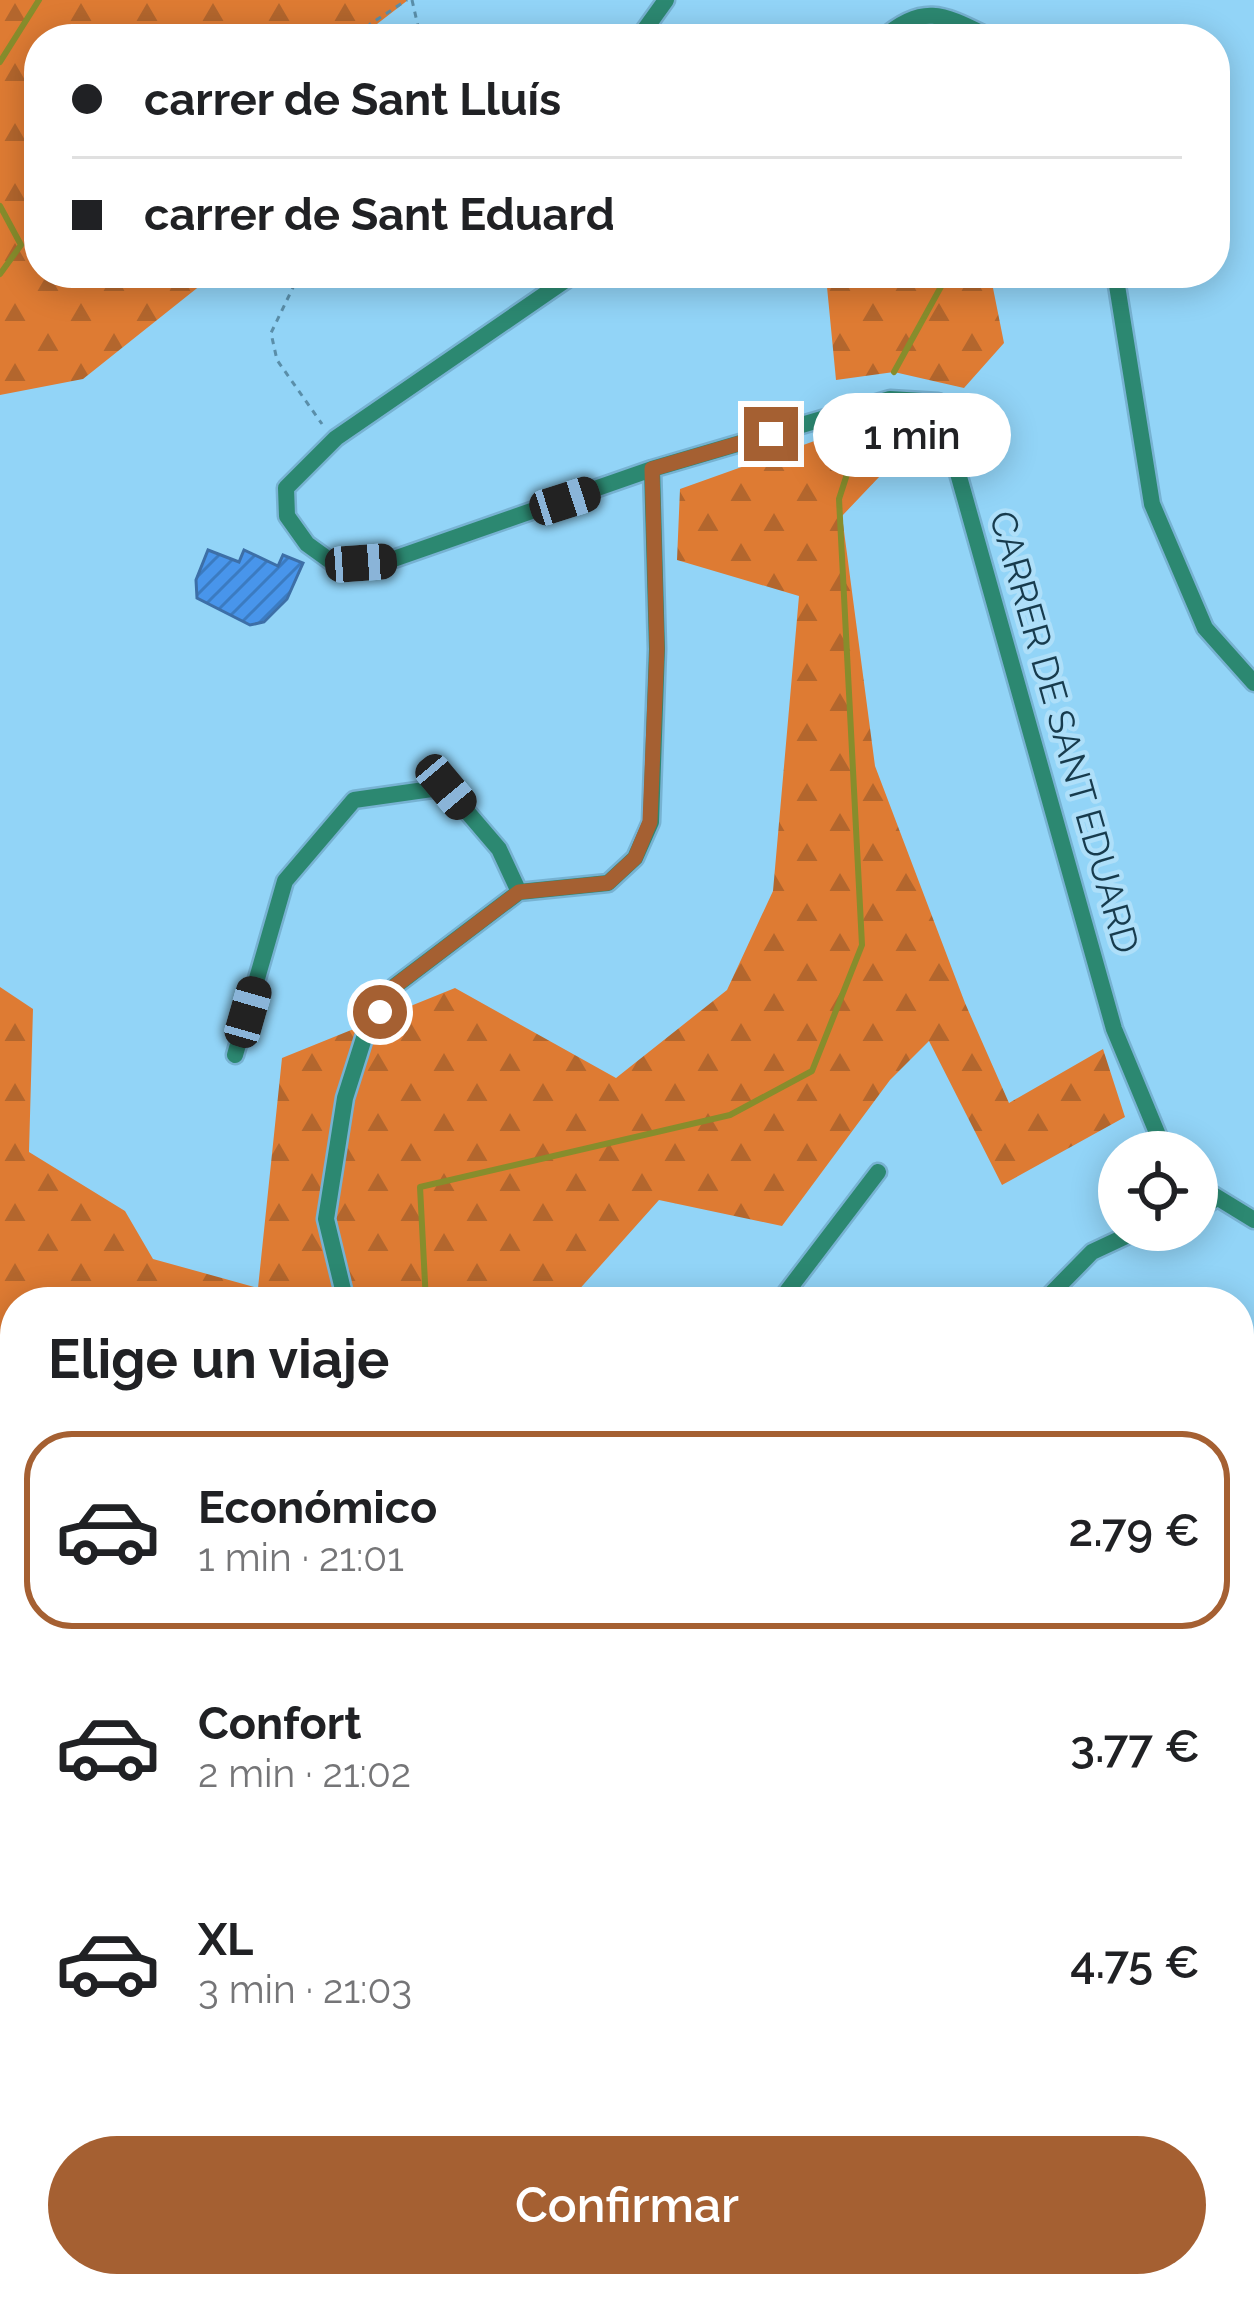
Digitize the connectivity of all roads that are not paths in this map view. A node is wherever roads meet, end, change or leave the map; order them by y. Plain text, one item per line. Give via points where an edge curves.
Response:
1 (898, 24) edge
2 (960, 24) edge
3 (553, 288) edge
4 (1117, 288) edge
5 (652, 469) junction
6 (1254, 683) edge
7 (519, 892) junction
8 (235, 1055) dead end
9 (1156, 1131) edge
10 (878, 1172) dead end
11 (1254, 1193) edge
12 (1218, 1199) edge
13 (1238, 1209) junction
14 (1254, 1220) edge
15 (1098, 1249) edge
16 (342, 1287) edge
17 (790, 1287) edge
18 (1057, 1287) edge

1 - 2 street via 935,13
3 - 5 street, CARRER DE SANT EDUARD via 337,438 286,488 287,516 336,565 385,562
4 - 6 street via 1152,504 1204,628
5 - 7 street via 657,649 650,822 635,858 608,883
5 - 9 street, CARRER DE SANT EDUARD via 890,399 938,402 1114,1029
7 - 8 street via 499,849 446,787 354,800 285,881
7 - 16 street via 395,986 364,1038 345,1098 326,1219
10 - 17 street
11 - 13 street
12 - 13 street
13 - 14 street
15 - 18 street

